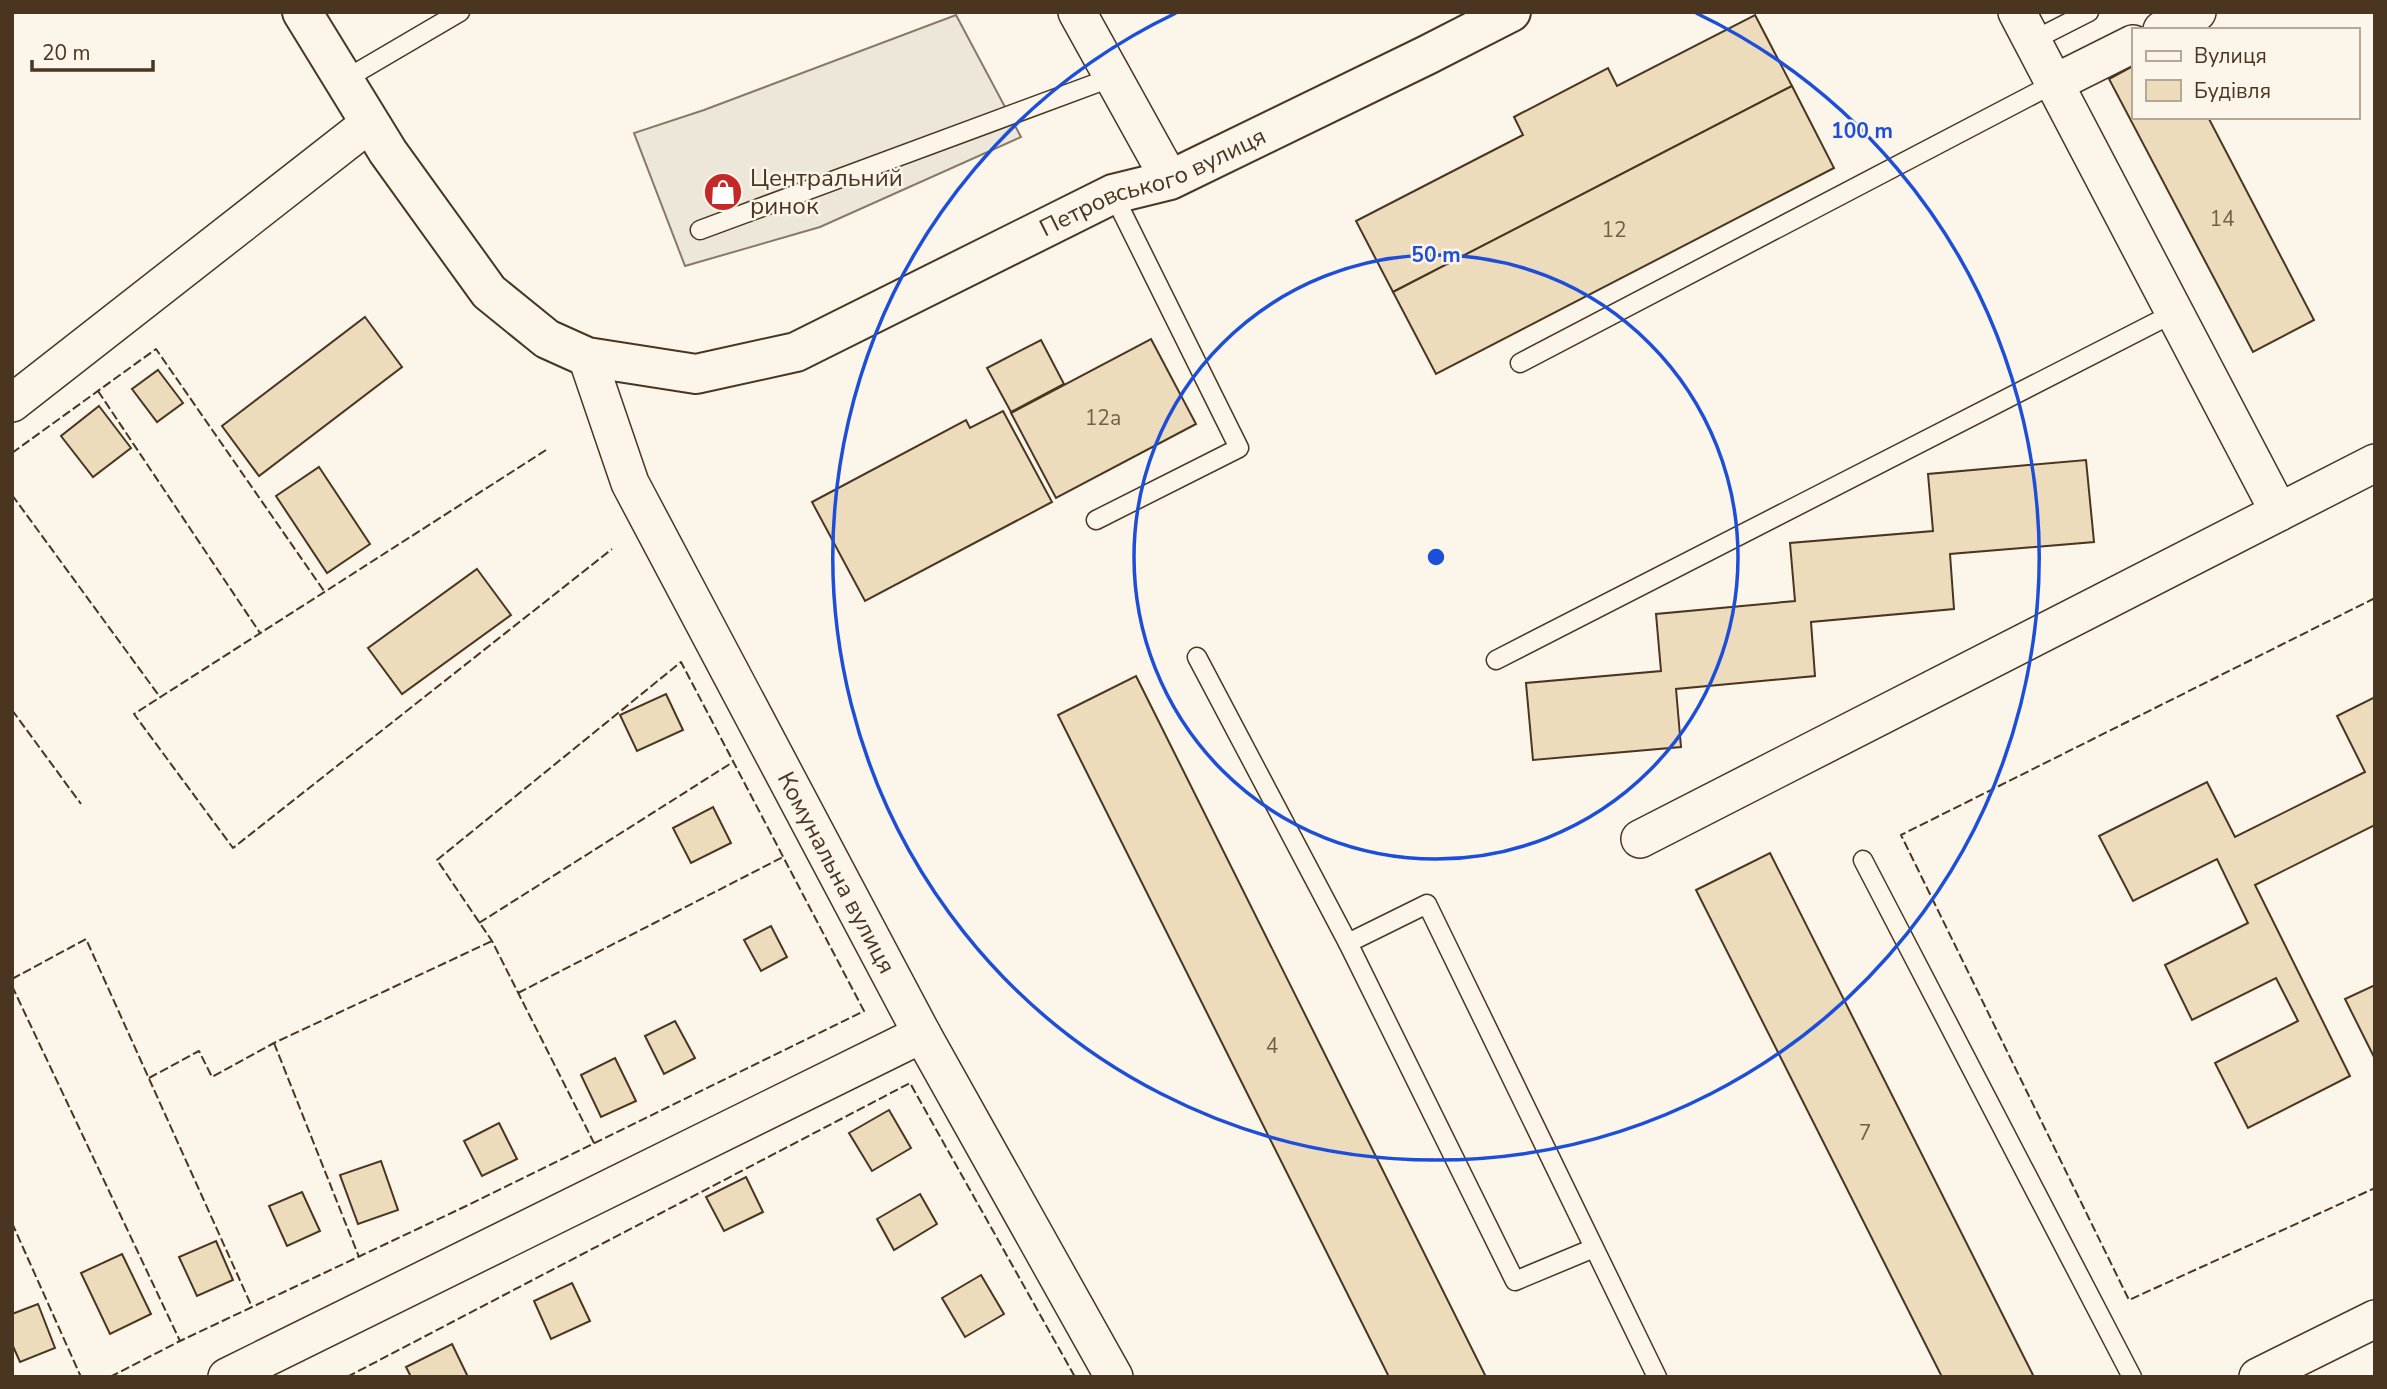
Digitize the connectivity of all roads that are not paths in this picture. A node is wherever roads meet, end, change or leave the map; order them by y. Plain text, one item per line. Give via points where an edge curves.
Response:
1 (302, 12) edge
2 (460, 12) edge
3 (1077, 12) edge
4 (1511, 12) edge
5 (2089, 12) edge
6 (2197, 12) edge
7 (2024, 27) edge
8 (2166, 28) edge
9 (2132, 44) edge
10 (1113, 77) junction
11 (344, 80) junction
12 (2055, 83) junction
13 (370, 123) junction
14 (1170, 180) junction
15 (1113, 194) junction
16 (700, 230) dead end
17 (2174, 313) junction
18 (587, 357) junction
19 (1520, 363) dead end
20 (12, 403) edge
21 (2375, 463) edge
22 (2279, 512) junction
23 (1096, 520) dead end
24 (1197, 657) dead end
25 (1496, 660) dead end
26 (1640, 839) dead end
27 (1863, 860) dead end
28 (1348, 943) junction
29 (922, 1034) junction
30 (1594, 1248) junction
31 (2375, 1319) edge
32 (229, 1376) edge
33 (1114, 1377) edge
34 (1657, 1377) edge
35 (2132, 1377) edge
36 (2258, 1377) edge

1 - 11 street, Петровського вулиця
2 - 11 lane
3 - 10 street
4 - 14 street, Петровського вулиця
5 - 7 lane
6 - 8 street
7 - 12 street
9 - 12 street
10 - 14 street
10 - 16 lane
11 - 13 street, Петровського вулиця
12 - 17 street
12 - 19 lane
13 - 18 street, Петровського вулиця via 489,292 547,339
13 - 20 street
14 - 15 street, Петровського вулиця
15 - 18 street, Петровського вулиця via 796,352 696,374
15 - 23 lane via 1240,448
17 - 22 street
17 - 25 lane
18 - 29 street, Комунальна вулиця via 630,483
21 - 22 street
22 - 26 street
24 - 28 lane
27 - 35 lane
28 - 30 lane via 1515,1281
28 - 30 lane via 1427,904
29 - 32 street
29 - 33 street, Комунальна вулиця
30 - 34 lane
31 - 36 street

